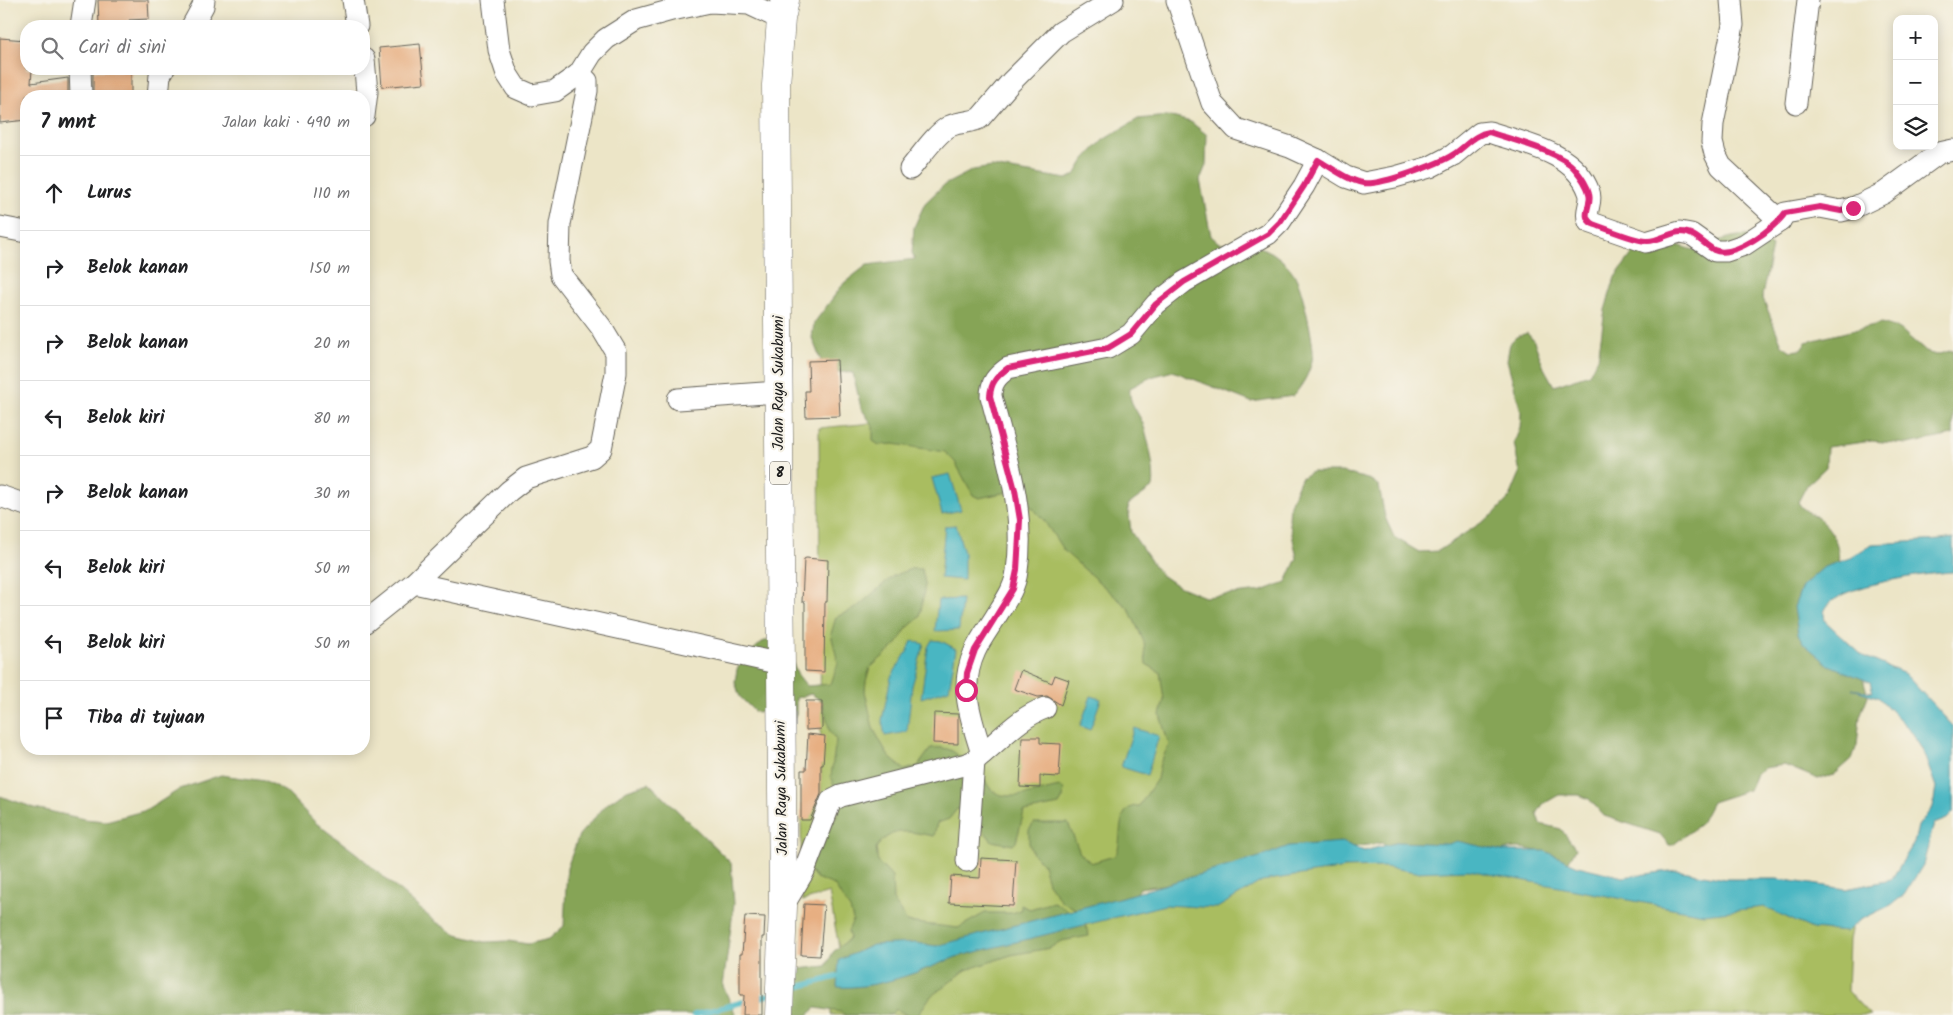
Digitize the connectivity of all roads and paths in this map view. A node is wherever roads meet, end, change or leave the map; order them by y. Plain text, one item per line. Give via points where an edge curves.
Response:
1 (85, 0) edge
2 (204, 0) edge
3 (353, 0) edge
4 (493, 0) edge
5 (1113, 0) edge
6 (1177, 0) edge
7 (1730, 0) edge
8 (1808, 0) edge
9 (783, 9) edge
10 (82, 20) edge
11 (195, 20) edge
12 (356, 20) edge
13 (580, 74) junction
14 (80, 75) edge
15 (160, 75) edge
16 (365, 75) edge
17 (81, 90) edge
18 (159, 90) edge
19 (367, 90) edge
20 (1796, 103) dead end
21 (1953, 150) edge
22 (1318, 160) junction
23 (910, 169) dead end
24 (1780, 221) junction
25 (0, 227) edge
26 (20, 231) edge
27 (779, 392) junction
28 (678, 398) dead end
29 (0, 496) edge
30 (20, 504) edge
31 (414, 583) junction
32 (370, 618) edge
33 (780, 664) junction
34 (1045, 708) dead end
35 (978, 757) junction
36 (967, 861) dead end
37 (783, 906) junction
38 (779, 1015) edge

1 - 10 street
2 - 11 street
3 - 12 street
4 - 13 street via 499,50 516,88 532,95 555,91
5 - 23 street via 1061,32 980,118 943,131
6 - 22 street via 1212,103 1219,112 1236,129 1275,141
7 - 24 street via 1733,25 1712,142 1721,166
8 - 20 street
9 - 13 street via 710,2 636,20 606,38 592,53
9 - 27 highway, Jalan Raya Sukabumi / 8 via 776,85
13 - 31 street via 587,81 587,90 560,224 559,261 561,276 601,327 616,352 616,373 601,449 592,456 526,478
14 - 17 street
15 - 18 street
16 - 19 street
21 - 24 street via 1939,153 1884,194 1853,208 1841,211 1820,207 1802,209 1785,213
22 - 24 street via 1346,177 1364,183 1430,167 1453,155 1480,133 1489,132 1567,161 1576,169 1589,192 1586,216 1589,222 1646,242 1680,232 1691,234 1715,251 1726,252 1744,245
22 - 35 street via 1280,222 1268,234 1184,282 1156,304 1120,342 1108,348 1008,368 991,385 990,396 1020,520 1013,589 975,650 967,673 966,690
25 - 26 street
27 - 28 street
27 - 33 highway, Jalan Raya Sukabumi / 8
29 - 30 street
31 - 32 street
31 - 33 street
33 - 37 highway, Jalan Raya Sukabumi / 8
34 - 35 street via 1020,721
35 - 36 street
35 - 37 street via 964,765 841,796 831,802 804,871
37 - 38 highway, Jalan Raya Sukabumi / 8

